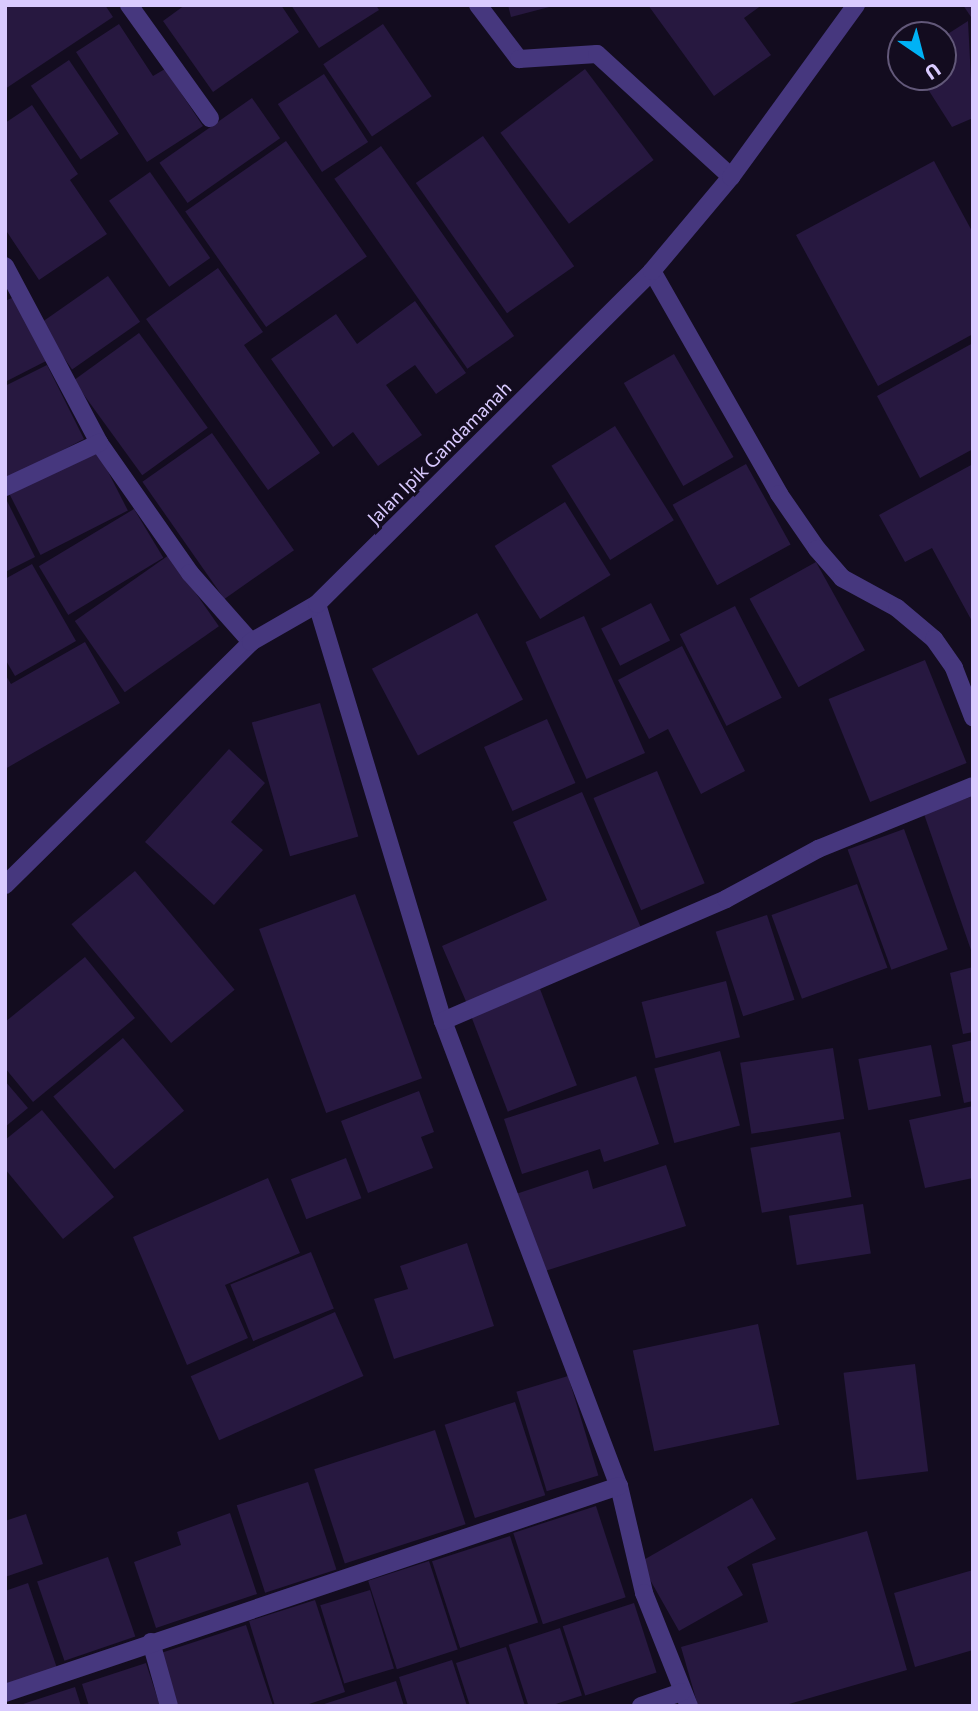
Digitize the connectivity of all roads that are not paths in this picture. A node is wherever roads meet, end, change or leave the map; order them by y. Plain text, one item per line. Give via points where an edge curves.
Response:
1 (129, 5) edge
2 (478, 5) edge
3 (856, 5) edge
4 (210, 118) dead end
5 (731, 177) junction
6 (5, 266) edge
7 (652, 271) junction
8 (99, 443) junction
9 (5, 487) edge
10 (317, 604) junction
11 (251, 642) junction
12 (973, 717) edge
13 (973, 786) edge
14 (5, 885) edge
15 (443, 1021) junction
16 (619, 1486) junction
17 (151, 1642) junction
18 (5, 1693) edge
19 (686, 1699) edge
20 (169, 1706) edge
21 (641, 1706) edge

1 - 4 street
2 - 5 street via 519,59 597,54
3 - 5 street, Jalan Ipik Gandamanah
5 - 7 street, Jalan Ipik Gandamanah
6 - 8 street
7 - 10 street, Jalan Ipik Gandamanah
7 - 12 street via 779,494 817,549 842,578 898,608 934,639 954,668
8 - 9 street
8 - 11 street via 190,573
10 - 11 street, Jalan Ipik Gandamanah
10 - 15 street
11 - 14 street, Jalan Ipik Gandamanah
13 - 15 street via 818,849 726,899
15 - 16 street
16 - 17 street
16 - 19 street via 644,1593
17 - 18 street
17 - 20 street
19 - 21 street

